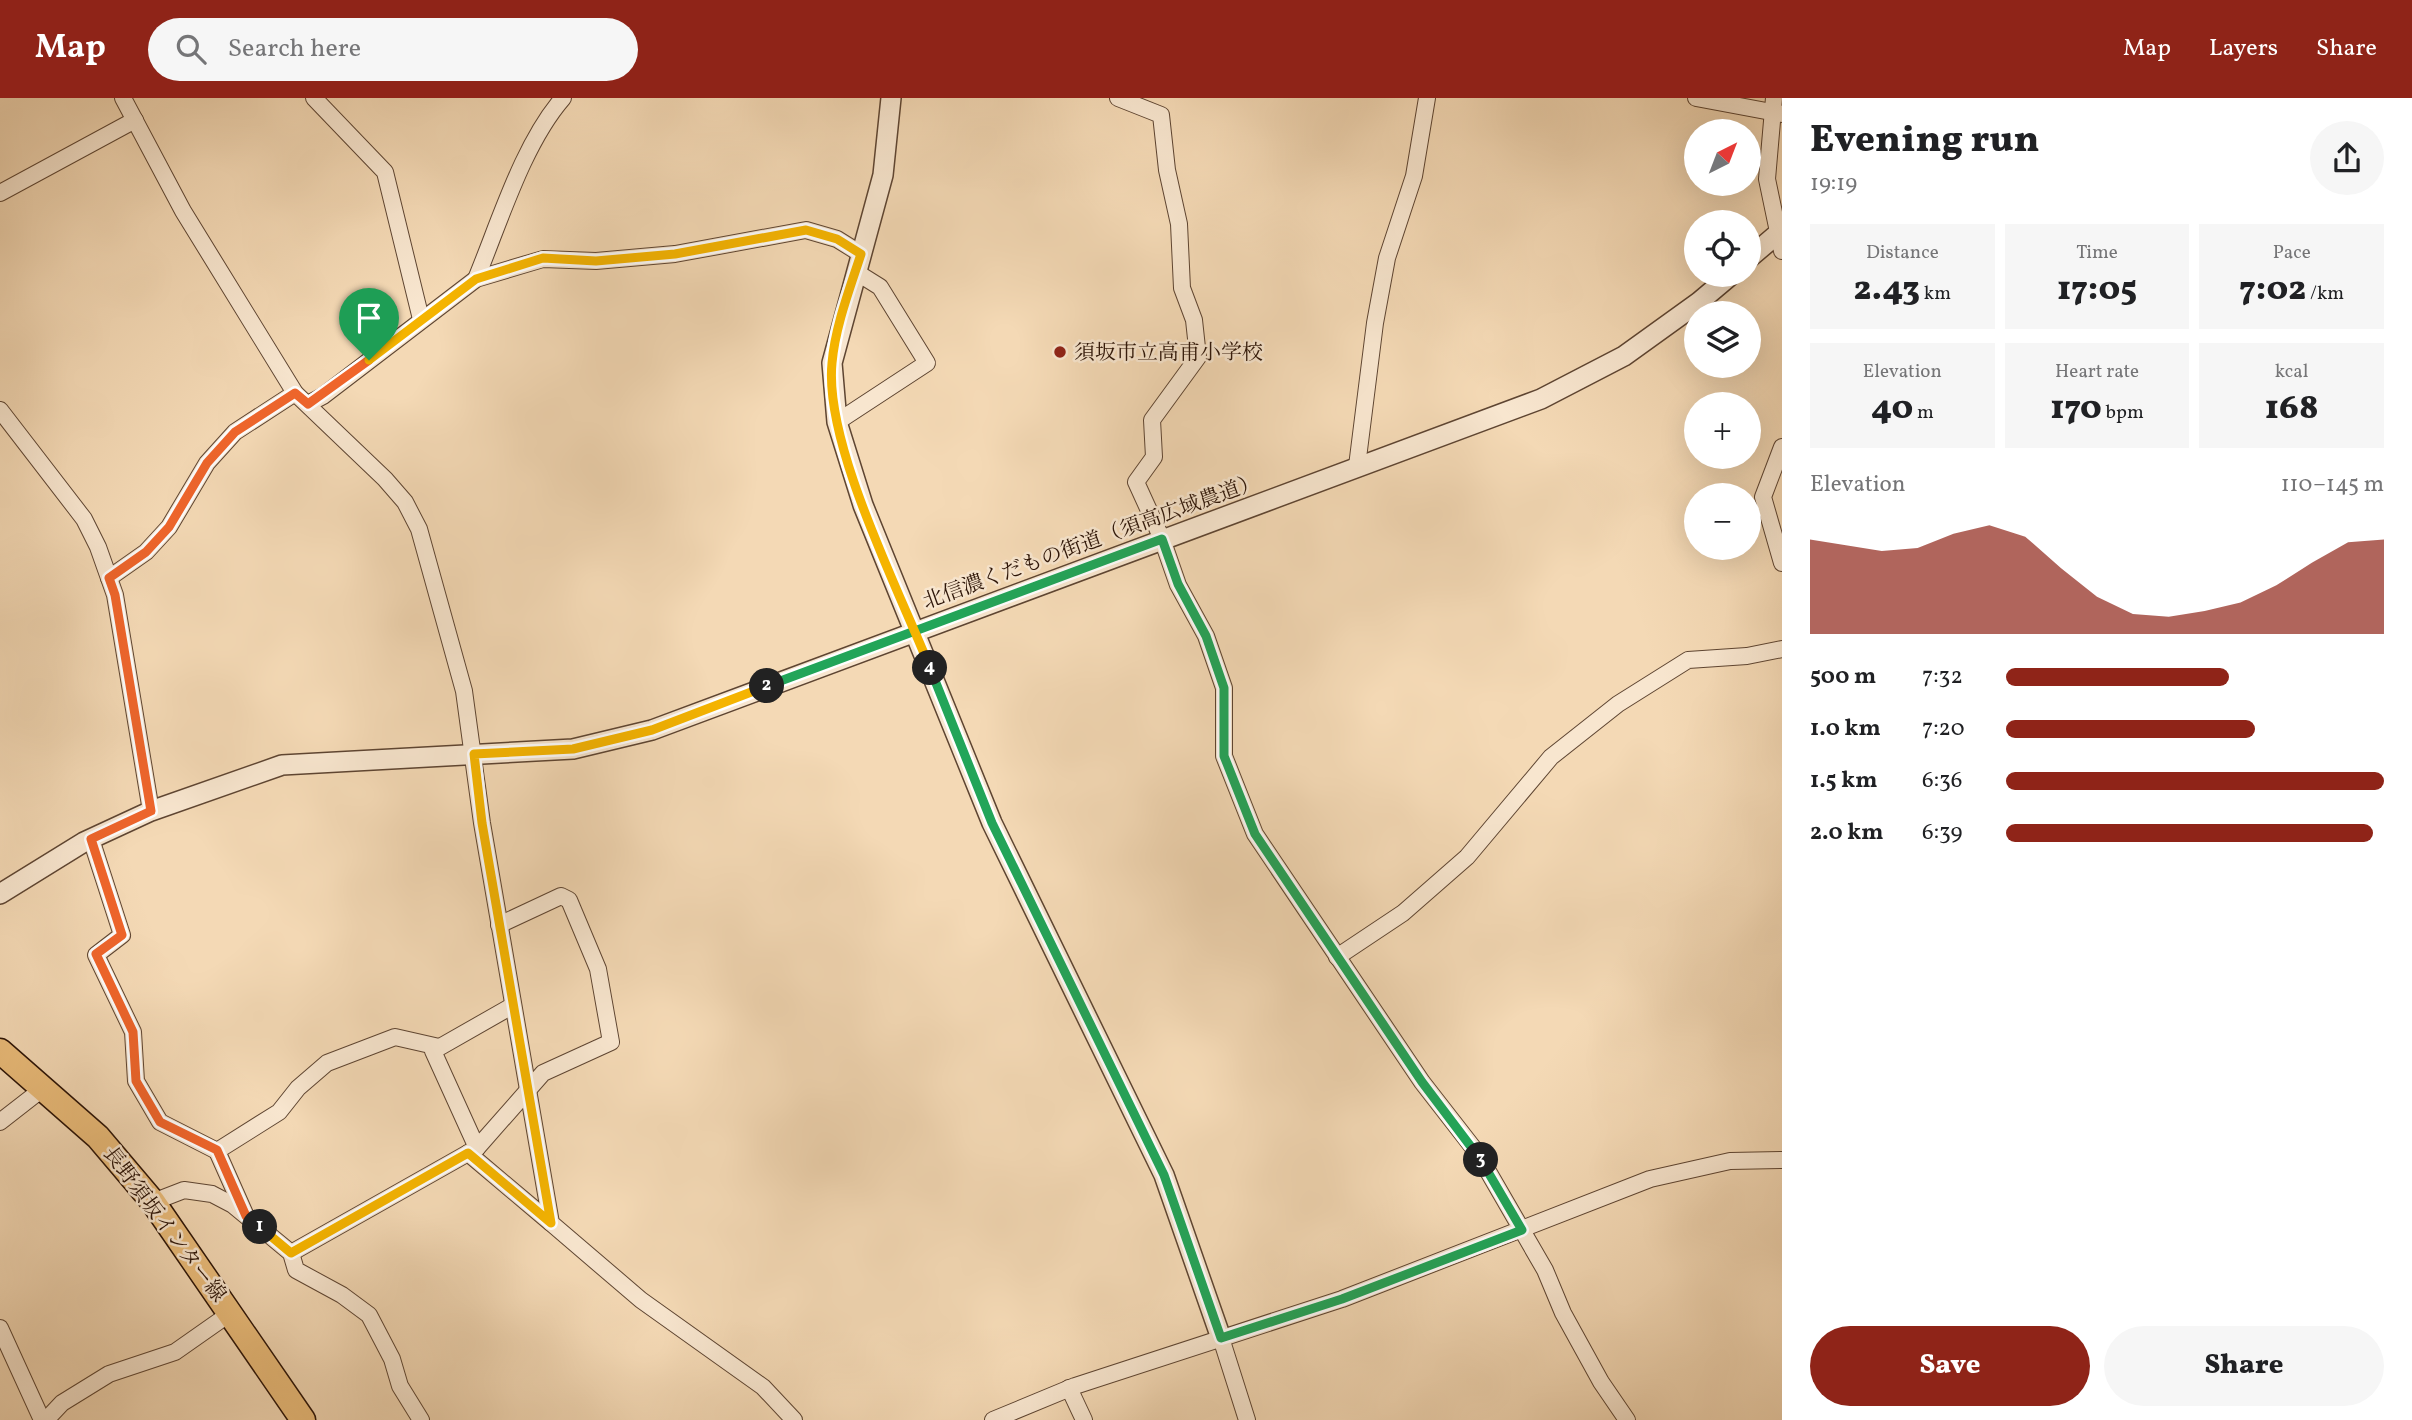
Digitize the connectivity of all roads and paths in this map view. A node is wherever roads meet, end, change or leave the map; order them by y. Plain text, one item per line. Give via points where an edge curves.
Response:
1 (123, 98) edge
2 (314, 98) edge
3 (563, 98) edge
4 (891, 98) edge
5 (1118, 98) edge
6 (1427, 98) edge
7 (1696, 98) edge
8 (1161, 106) edge
9 (1777, 108) edge
10 (135, 120) junction
11 (0, 192) edge
12 (1781, 238) edge
13 (1761, 251) edge
14 (858, 263) junction
15 (476, 279) junction
16 (1717, 287) edge
17 (421, 319) junction
18 (295, 393) junction
19 (308, 404) junction
20 (0, 410) edge
21 (837, 422) junction
22 (1782, 447) edge
23 (1357, 466) junction
24 (1162, 539) junction
25 (1782, 563) edge
26 (109, 578) junction
27 (915, 630) junction
28 (1782, 649) edge
29 (474, 754) junction
30 (151, 811) junction
31 (91, 839) junction
32 (0, 894) edge
33 (499, 925) junction
34 (1337, 957) junction
35 (512, 1006) junction
36 (439, 1047) junction
37 (0, 1051) edge
38 (41, 1090) junction
39 (526, 1092) junction
40 (0, 1122) edge
41 (217, 1150) junction
42 (472, 1151) junction
43 (1782, 1160) edge
44 (153, 1202) junction
45 (246, 1216) junction
46 (551, 1223) junction
47 (1522, 1230) junction
48 (291, 1253) junction
49 (232, 1312) junction
50 (0, 1328) edge
51 (1221, 1338) junction
52 (1069, 1388) junction
53 (44, 1420) edge
54 (303, 1420) edge
55 (421, 1420) edge
56 (794, 1420) edge
57 (993, 1420) edge
58 (1084, 1420) edge
59 (1247, 1420) edge
60 (1627, 1420) edge

1 - 10 street
2 - 17 street via 385,172
3 - 15 street via 538,132
4 - 14 street via 883,175
5 - 8 street
6 - 23 street via 1414,176 1387,258
7 - 9 street
8 - 24 street via 1167,170 1179,224 1182,288 1194,320 1198,357 1152,420 1154,457 1136,482
9 - 12 street via 1767,180
10 - 11 street
10 - 18 street via 183,211
12 - 13 street
14 - 15 street via 837,239 806,230 675,254 596,261 543,258
14 - 21 street via 832,363
14 - 21 street via 880,287 927,363
15 - 17 street
16 - 23 street, 北信濃くだもの街道（須高広域農道） via 1624,356 1541,399
17 - 19 street
18 - 19 street
18 - 26 street via 235,432 207,463 169,527 146,552
19 - 29 street via 385,479 405,502 419,529 464,691
20 - 26 street via 84,519
21 - 27 street via 863,505
22 - 25 street via 1763,497
23 - 24 street, 北信濃くだもの街道（須高広域農道）
24 - 27 street, 北信濃くだもの街道（須高広域農道）
24 - 34 street via 1224,688 1224,756 1255,834
26 - 30 street
27 - 29 street, 北信濃くだもの街道（須高広域農道） via 652,730 573,749
27 - 51 street via 992,823 1164,1175
28 - 34 street via 1688,660 1618,704 1551,757 1467,857 1403,913
29 - 30 street, 北信濃くだもの街道（須高広域農道） via 282,765
29 - 33 street
30 - 31 street, 北信濃くだもの街道（須高広域農道）
31 - 32 street, 北信濃くだもの街道（須高広域農道）
31 - 41 street via 122,935 96,954 133,1032 136,1081 160,1122
33 - 35 street
33 - 39 street via 561,896 569,900 598,969 611,1042 543,1073
34 - 47 street via 1422,1082 1478,1154
35 - 36 street
35 - 39 street
36 - 41 street via 395,1037 327,1063 279,1112
36 - 42 street via 433,1051
37 - 38 main road, 長野須坂インター線
38 - 40 street
38 - 44 main road, 長野須坂インター線 via 98,1137
39 - 42 street
39 - 46 street
41 - 45 street
42 - 46 street
42 - 48 street
43 - 47 street via 1730,1161 1650,1179
44 - 45 street via 184,1190 212,1194
44 - 49 main road, 長野須坂インター線
45 - 48 street
46 - 56 street via 641,1300 763,1387
47 - 51 street via 1342,1299
47 - 60 street via 1569,1324
48 - 55 street via 296,1270 369,1315 400,1386
49 - 53 street via 175,1352 109,1374
49 - 54 main road, 長野須坂インター線
50 - 53 street
51 - 52 street
51 - 59 street
52 - 57 street
52 - 58 street

